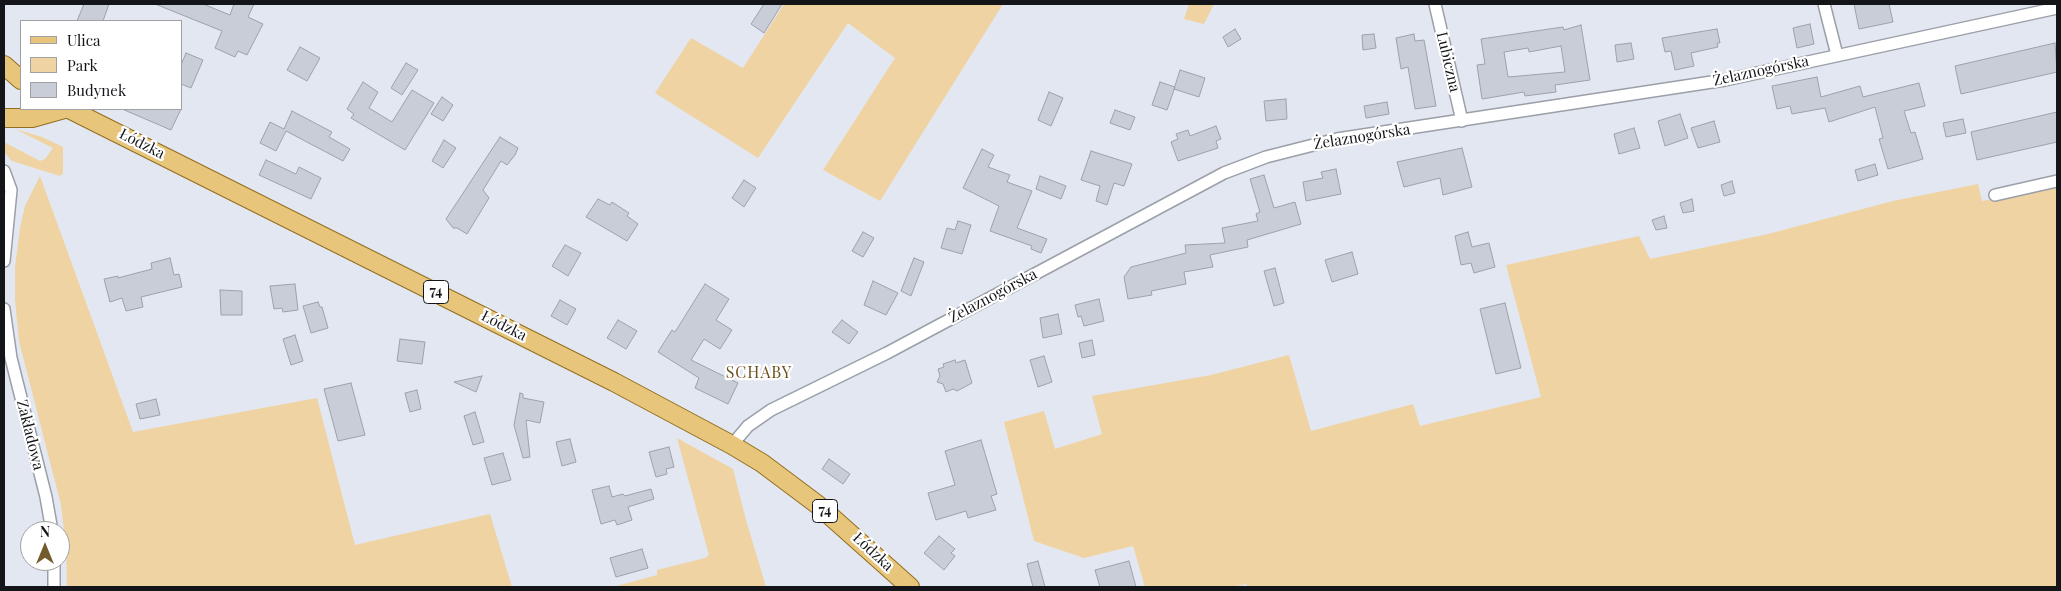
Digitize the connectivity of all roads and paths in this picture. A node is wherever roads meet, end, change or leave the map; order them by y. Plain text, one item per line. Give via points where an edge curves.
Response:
1 (1435, 4) edge
2 (1824, 4) edge
3 (2057, 8) edge
4 (1837, 55) junction
5 (4, 65) edge
6 (4, 77) edge
7 (20, 79) edge
8 (20, 85) edge
9 (60, 110) edge
10 (71, 110) edge
11 (4, 118) edge
12 (1462, 121) junction
13 (4, 171) edge
14 (2057, 181) edge
15 (1996, 195) dead end
16 (4, 261) edge
17 (4, 309) edge
18 (732, 445) junction
19 (50, 521) edge
20 (54, 571) edge
21 (54, 587) edge
22 (910, 587) edge

1 - 12 street, Lubiczna
2 - 4 street
3 - 4 street, Żelaznogórska
4 - 12 street, Żelaznogórska via 1692,86
5 - 7 main road
6 - 8 main road
9 - 11 main road via 32,118
10 - 18 main road, Łódzka / 74 via 614,382
12 - 18 street, Żelaznogórska via 1311,144 1224,173 887,353 764,414 748,426
13 - 16 street via 10,190
14 - 15 street
17 - 19 street, Zakładowa via 11,358
18 - 22 main road, Łódzka / 74 via 818,505
20 - 21 street

